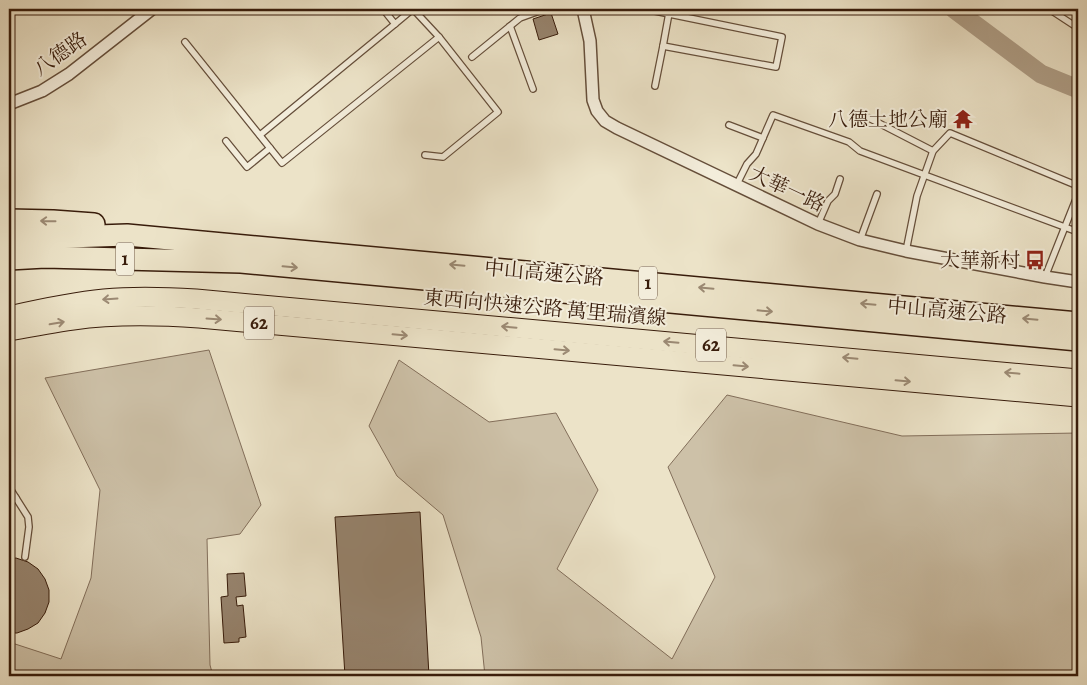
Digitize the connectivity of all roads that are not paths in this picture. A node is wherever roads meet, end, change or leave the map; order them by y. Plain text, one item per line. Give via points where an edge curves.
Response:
1 (152, 9) edge
2 (383, 9) edge
3 (413, 9) edge
4 (545, 9) edge
5 (583, 9) edge
6 (645, 9) edge
7 (1049, 9) edge
8 (669, 14) junction
9 (396, 24) junction
10 (510, 26) junction
11 (1078, 28) edge
12 (438, 37) junction
13 (185, 42) dead end
14 (664, 46) junction
15 (472, 57) dead end
16 (655, 86) dead end
17 (533, 89) dead end
18 (9, 104) edge
19 (869, 118) dead end
20 (729, 126) dead end
21 (260, 135) junction
22 (763, 138) junction
23 (226, 141) dead end
24 (270, 148) junction
25 (933, 152) junction
26 (425, 155) dead end
27 (925, 174) junction
28 (840, 180) dead end
29 (736, 186) junction
30 (1078, 186) edge
31 (877, 194) dead end
32 (1078, 194) edge
33 (9, 220) edge
34 (818, 224) junction
35 (1065, 226) junction
36 (1078, 232) edge
37 (9, 239) edge
38 (860, 240) junction
39 (217, 242) junction
40 (906, 251) junction
41 (9, 259) edge
42 (242, 262) junction
43 (9, 274) edge
44 (1045, 277) junction
45 (1078, 282) edge
46 (9, 316) edge
47 (1078, 323) edge
48 (9, 331) edge
49 (1078, 340) edge
50 (1078, 379) edge
51 (1078, 396) edge
52 (9, 487) edge
53 (16, 498) junction
54 (9, 502) edge
55 (25, 557) dead end

1 - 18 street, 八德路 via 70,74 42,91
2 - 9 lane
3 - 9 lane
3 - 12 lane
4 - 10 lane via 520,18
5 - 29 street, 大華一路 via 597,111 617,128
6 - 8 lane
7 - 11 lane
8 - 14 lane
8 - 14 lane via 782,37 776,67
9 - 21 lane
10 - 15 lane
10 - 17 lane
12 - 24 lane via 282,163
12 - 26 lane via 498,112 443,157
13 - 21 lane
14 - 16 lane
19 - 25 lane
20 - 22 lane
21 - 24 lane
22 - 27 lane via 773,114
22 - 29 lane
23 - 24 lane via 247,167
25 - 27 lane
25 - 30 lane via 950,133
27 - 35 lane
27 - 40 lane
28 - 34 lane
29 - 34 street, 大華一路
31 - 38 lane
32 - 35 lane
39 -> 33 highway via 186,232
34 - 38 street, 大華一路
35 - 36 lane
35 - 44 lane
37 - 39 highway, 中山高速公路 / 1 via 127,235
38 - 40 street, 大華一路
47 -> 39 highway, 中山高速公路 / 1
40 - 44 street, 大華一路
41 - 42 highway, 中山高速公路 / 1 via 44,256
42 - 43 highway
42 -> 49 highway, 中山高速公路 / 1
44 - 45 street, 大華一路
50 -> 46 highway, 東西向快速公路 萬里瑞濱線 / 62 via 159,297 104,299
48 -> 51 highway, 東西向快速公路 萬里瑞濱線 / 62 via 105,316 166,316
52 - 53 lane
53 - 54 lane
53 - 55 lane via 28,517

